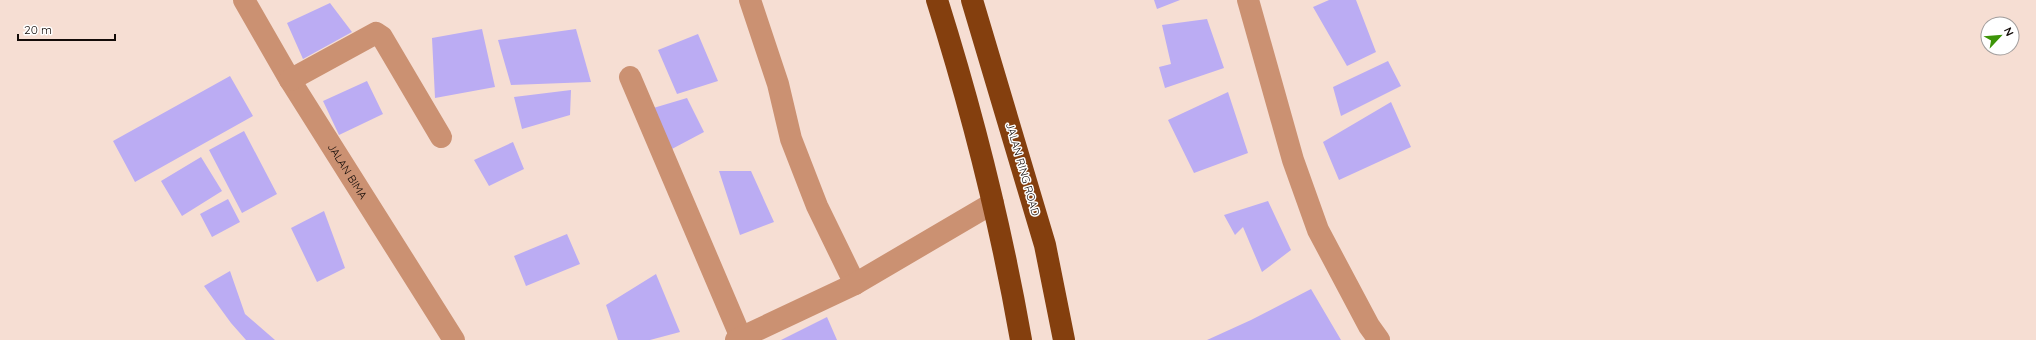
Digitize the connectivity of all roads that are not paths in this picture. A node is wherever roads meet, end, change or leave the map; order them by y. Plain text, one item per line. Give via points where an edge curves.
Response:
1 (244, 0) edge
2 (750, 0) edge
3 (937, 0) edge
4 (972, 0) edge
5 (1248, 0) edge
6 (630, 77) dead end
7 (290, 80) junction
8 (441, 137) dead end
9 (993, 204) junction
10 (855, 284) junction
11 (740, 339) edge
12 (454, 340) edge
13 (1021, 340) edge
14 (1064, 340) edge
15 (1379, 340) edge

1 - 7 street, JALAN BIMA
2 - 10 street via 778,84 791,139 817,206
3 - 9 highway
4 - 14 highway, JALAN RING ROAD via 1045,245
5 - 15 street via 1294,160 1318,230
6 - 11 street
7 - 8 street via 376,34 382,37
7 - 12 street, JALAN BIMA
9 - 10 street
9 - 13 highway
10 - 11 street

